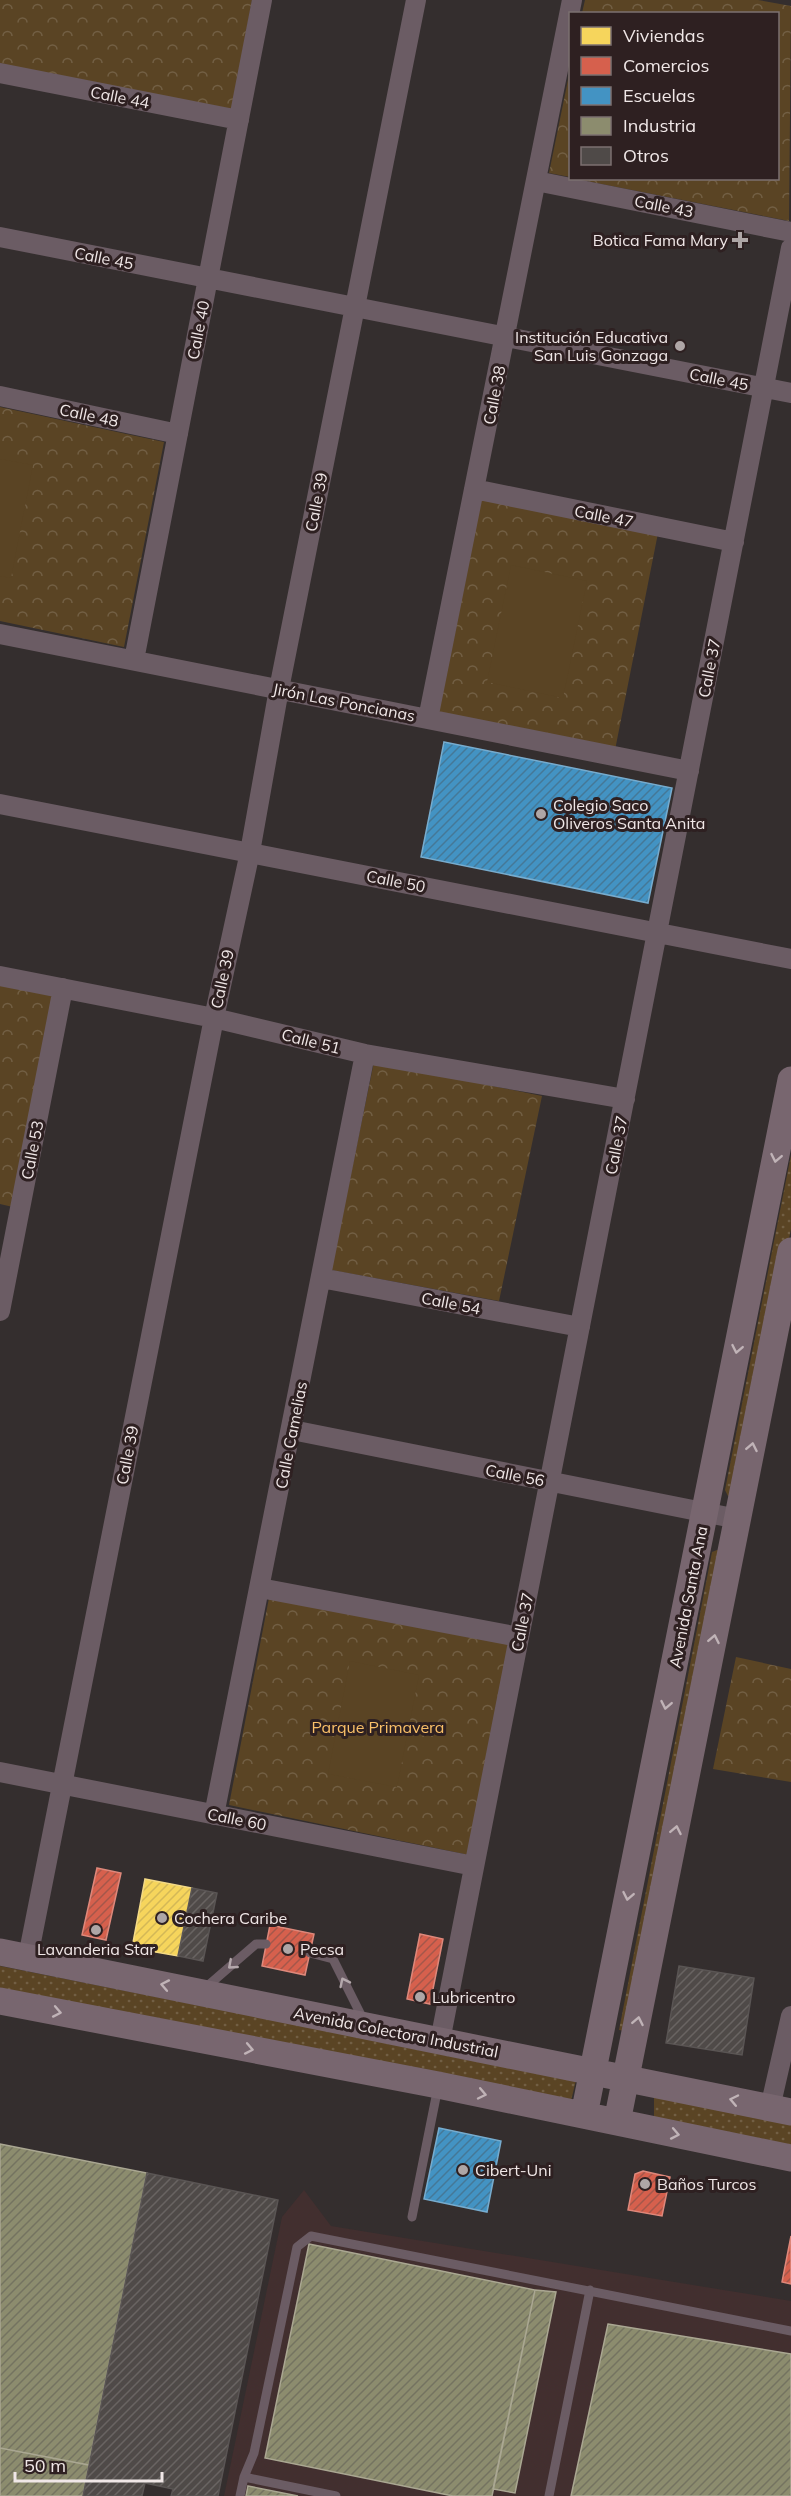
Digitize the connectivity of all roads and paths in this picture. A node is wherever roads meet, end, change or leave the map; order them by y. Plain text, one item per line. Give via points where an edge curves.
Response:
1 (262, 0) edge
2 (416, 0) edge
3 (569, 15) edge
4 (0, 74) edge
5 (239, 120) junction
6 (536, 181) junction
7 (791, 232) edge
8 (0, 237) edge
9 (791, 248) edge
10 (208, 278) junction
11 (355, 307) junction
12 (506, 337) junction
13 (764, 388) junction
14 (791, 393) edge
15 (0, 396) edge
16 (178, 434) junction
17 (474, 489) junction
18 (734, 542) junction
19 (0, 634) edge
20 (134, 660) junction
21 (279, 689) junction
22 (428, 719) junction
23 (689, 771) junction
24 (0, 804) edge
25 (250, 852) junction
26 (657, 933) junction
27 (791, 959) edge
28 (0, 976) edge
29 (63, 988) junction
30 (214, 1018) junction
31 (365, 1054) junction
32 (791, 1080) edge
33 (624, 1099) junction
34 (9, 1214) edge
35 (791, 1251) edge
36 (321, 1278) junction
37 (0, 1311) edge
38 (784, 1324) edge
39 (580, 1327) junction
40 (292, 1430) junction
41 (550, 1482) junction
42 (705, 1513) junction
43 (738, 1519) junction
44 (260, 1588) junction
45 (519, 1637) junction
46 (0, 1772) edge
47 (62, 1784) junction
48 (214, 1815) junction
49 (474, 1866) junction
50 (266, 1944) dead end
51 (0, 1952) edge
52 (310, 1953) dead end
53 (28, 1957) junction
54 (200, 1992) junction
55 (0, 2001) edge
56 (791, 2016) edge
57 (366, 2026) junction
58 (440, 2041) junction
59 (593, 2072) junction
60 (626, 2078) junction
61 (438, 2085) junction
62 (781, 2110) edge
63 (584, 2115) junction
64 (617, 2122) junction
65 (791, 2158) edge
66 (412, 2217) dead end
67 (590, 2290) junction
68 (791, 2331) edge
69 (244, 2477) junction
70 (240, 2496) edge
71 (336, 2496) edge
72 (549, 2496) edge

1 - 5 street, Calle 40
2 - 11 street, Calle 39
3 - 6 street, Calle 38
4 - 5 street, Calle 44
5 - 10 street, Calle 40
6 - 7 street, Calle 43
6 - 12 street, Calle 38
8 - 10 street, Calle 45
9 - 13 street, Calle 37
10 - 11 street, Calle 45
10 - 16 street, Calle 40
11 - 12 street, Calle 45
11 - 21 street, Calle 39
12 - 13 street, Calle 45
12 - 17 street, Calle 38
13 - 14 street, Calle 45
13 - 18 street, Calle 37
15 - 16 street, Calle 48
16 - 20 street, Calle 40
17 - 18 street, Calle 47
17 - 22 street, Calle 38
18 - 23 street, Calle 37
19 - 20 street, Jirón Las Poncianas
20 - 21 street, Jirón Las Poncianas
21 - 22 street, Jirón Las Poncianas
21 - 25 street, Calle 39
22 - 23 street, Jirón Las Poncianas
23 - 26 street, Calle 37
24 - 25 street, Calle 50
25 - 26 street, Calle 50
25 - 30 street, Calle 39
26 - 27 street, Calle 50
26 - 33 street, Calle 37
28 - 29 street, Calle 51
29 - 30 street, Calle 51
29 - 34 street, Calle 53
30 - 31 street, Calle 51
30 - 47 street, Calle 39
31 - 33 street, Calle 51
31 - 36 street, Calle Camelias
32 -> 42 street, Avenida Santa Ana
33 - 39 street, Calle 37
34 - 37 street, Calle 53
35 - 38 street, Avenida Santa Ana
36 - 39 street, Calle 54
36 - 40 street, Calle Camelias
43 -> 38 street, Avenida Santa Ana
39 - 41 street, Calle 37
40 - 41 street, Calle 56
40 - 44 street, Calle Camelias
41 - 42 street, Calle 56
41 - 45 street, Calle 37
42 - 43 street, Calle 56
42 -> 59 street, Avenida Santa Ana
60 -> 43 street, Avenida Santa Ana
44 - 45 street
44 - 48 street, Calle Camelias
45 - 49 street, Calle 37
46 - 47 street, Calle 60
47 - 48 street, Calle 60
47 - 53 street, Calle 39
48 - 49 street, Calle 60
49 - 58 street, Calle 37
50 -> 54 lane via 256,1944
51 - 53 street, Avenida Colectora Industrial
57 -> 52 lane via 333,1959
54 -> 53 street, Avenida Colectora Industrial
54 - 57 street, Avenida Colectora Industrial
55 -> 61 street
56 - 62 street
57 - 58 street, Avenida Colectora Industrial
58 - 59 street, Avenida Colectora Industrial
59 - 60 street, Avenida Colectora Industrial
59 - 63 street, Avenida Santa Ana
62 -> 60 street, Avenida Colectora Industrial
60 - 64 street, Avenida Santa Ana
61 -> 63 street
61 - 66 lane
63 - 64 street
64 -> 65 street
67 - 68 lane
67 - 69 lane via 311,2236 303,2240 297,2247 254,2453
67 - 72 lane
69 - 70 lane
69 - 71 lane

